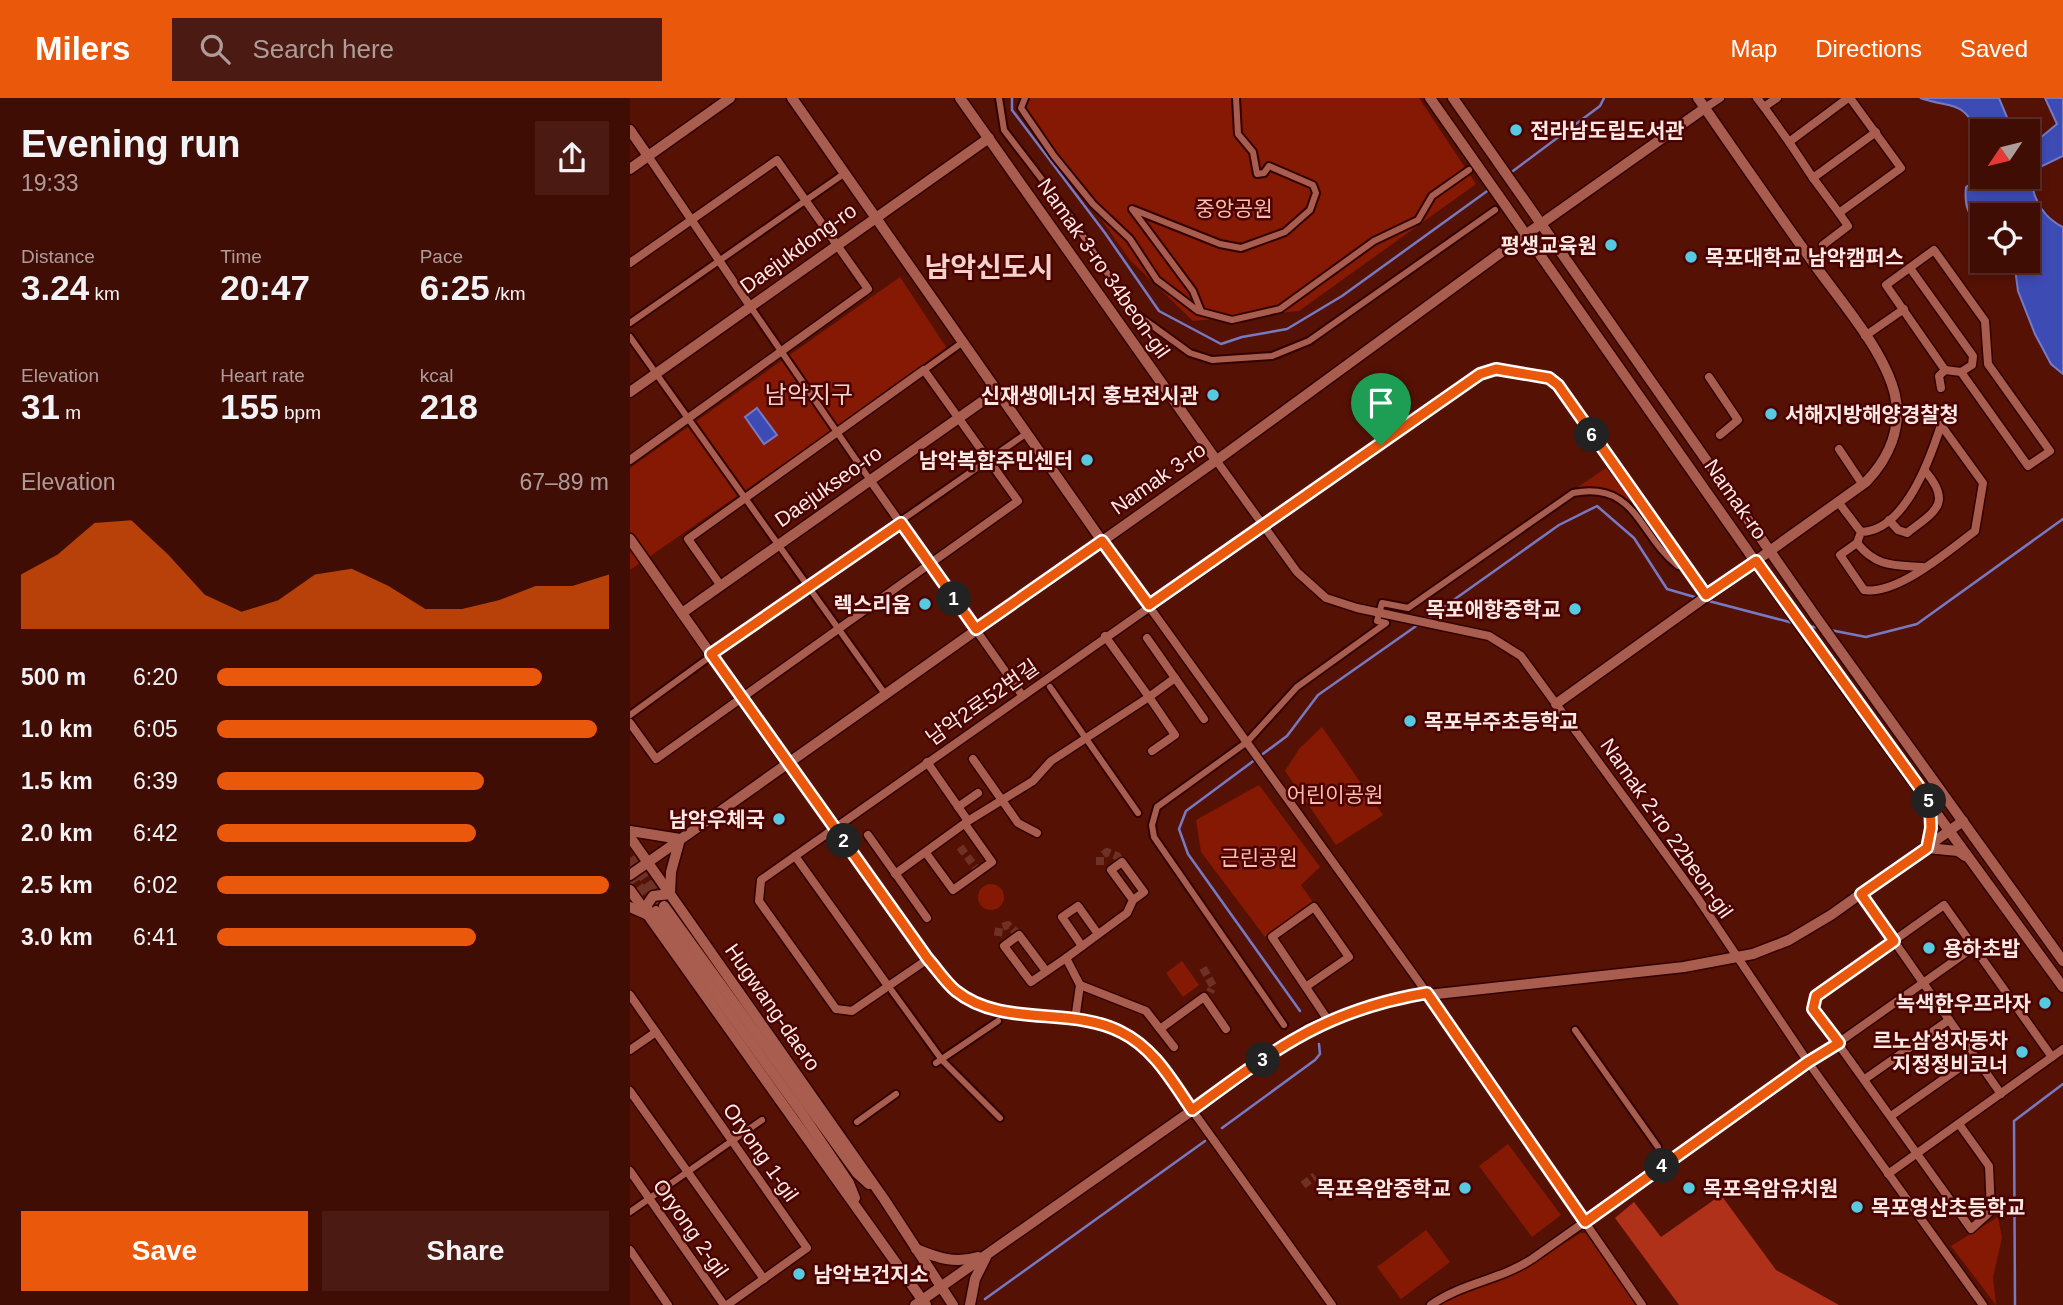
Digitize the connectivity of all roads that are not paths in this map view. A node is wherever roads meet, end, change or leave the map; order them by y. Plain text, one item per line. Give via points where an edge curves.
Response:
1 (730, 98) edge
2 (792, 98) edge
3 (960, 98) edge
4 (999, 98) edge
5 (1025, 98) edge
6 (1236, 98) edge
7 (1430, 98) edge
8 (1453, 98) edge
9 (1698, 98) edge
10 (1720, 98) edge
11 (1757, 98) edge
12 (1776, 98) edge
13 (1849, 98) edge
14 (1763, 107) junction
15 (1705, 108) junction
16 (630, 130) edge
17 (1876, 132) junction
18 (989, 138) junction
19 (1789, 142) junction
20 (649, 156) junction
21 (630, 169) edge
22 (1469, 170) dead end
23 (845, 173) junction
24 (1813, 178) junction
25 (806, 201) junction
26 (1495, 209) dead end
27 (1839, 213) junction
28 (875, 216) junction
29 (691, 220) junction
30 (1541, 224) junction
31 (1526, 235) junction
32 (836, 244) junction
33 (1823, 245) dead end
34 (719, 261) junction
35 (630, 263) edge
36 (1910, 268) junction
37 (750, 306) junction
38 (1904, 309) junction
39 (1200, 311) junction
40 (630, 323) edge
41 (1865, 336) junction
42 (630, 337) edge
43 (963, 342) junction
44 (1986, 346) junction
45 (781, 352) junction
46 (1972, 360) junction
47 (1988, 364) junction
48 (924, 370) junction
49 (1945, 370) junction
50 (1961, 372) junction
51 (656, 373) junction
52 (1709, 377) dead end
53 (1941, 388) dead end
54 (997, 391) junction
55 (630, 392) edge
56 (959, 418) junction
57 (688, 419) junction
58 (837, 432) junction
59 (1027, 433) junction
60 (1720, 435) dead end
61 (1839, 449) dead end
62 (630, 460) edge
63 (1216, 460) junction
64 (989, 461) junction
65 (1926, 472) junction
66 (870, 480) junction
67 (1863, 485) junction
68 (744, 499) junction
69 (1839, 503) junction
70 (1889, 520) junction
71 (901, 523) junction
72 (1264, 527) junction
73 (1861, 532) junction
74 (630, 540) edge
75 (1102, 541) junction
76 (1857, 543) junction
77 (778, 546) junction
78 (1770, 552) junction
79 (1756, 561) junction
80 (929, 564) junction
81 (1678, 566) dead end
82 (1923, 568) junction
83 (721, 586) junction
84 (807, 586) junction
85 (1705, 596) junction
86 (1149, 605) junction
87 (1380, 611) junction
88 (682, 613) junction
89 (838, 628) junction
90 (976, 629) junction
91 (1105, 636) junction
92 (1147, 638) dead end
93 (711, 654) junction
94 (1175, 678) junction
95 (1050, 687) dead end
96 (885, 694) junction
97 (1022, 695) junction
98 (1149, 696) junction
99 (741, 698) junction
100 (1556, 704) junction
101 (630, 715) edge
102 (1204, 719) dead end
103 (630, 723) edge
104 (1086, 739) junction
105 (1247, 742) junction
106 (1152, 751) dead end
107 (973, 759) dead end
108 (927, 762) junction
109 (788, 763) junction
110 (978, 793) dead end
111 (1003, 801) junction
112 (1930, 802) junction
113 (958, 807) junction
114 (1138, 813) dead end
115 (1963, 821) junction
116 (967, 823) junction
117 (835, 827) junction
118 (1951, 830) junction
119 (630, 831) edge
120 (1037, 833) dead end
121 (868, 835) dead end
122 (630, 837) edge
123 (680, 839) junction
124 (1927, 848) junction
125 (926, 853) junction
126 (795, 856) junction
127 (648, 862) junction
128 (1975, 864) junction
129 (895, 874) junction
130 (630, 876) edge
131 (630, 890) edge
132 (670, 894) junction
133 (1861, 894) junction
134 (1133, 900) junction
135 (630, 907) edge
136 (656, 911) junction
137 (927, 918) dead end
138 (1098, 934) junction
139 (1894, 941) junction
140 (1082, 946) junction
141 (1974, 947) junction
142 (1066, 958) junction
143 (1736, 958) junction
144 (928, 959) junction
145 (2063, 961) edge
146 (1046, 971) junction
147 (1924, 984) junction
148 (1080, 985) junction
149 (1307, 986) junction
150 (2063, 987) edge
151 (890, 989) junction
152 (1427, 993) junction
153 (630, 995) edge
154 (1075, 1020) junction
155 (1328, 1020) junction
156 (1949, 1020) junction
157 (998, 1021) dead end
158 (1284, 1025) dead end
159 (1160, 1029) junction
160 (1226, 1029) dead end
161 (1575, 1030) dead end
162 (656, 1032) junction
163 (1839, 1043) junction
164 (1174, 1047) dead end
165 (2063, 1049) edge
166 (630, 1050) edge
167 (1975, 1057) junction
168 (2052, 1057) junction
169 (939, 1062) junction
170 (1808, 1062) junction
171 (1865, 1079) junction
172 (630, 1091) edge
173 (895, 1094) dead end
174 (2001, 1094) junction
175 (1192, 1110) junction
176 (1891, 1116) junction
177 (1000, 1118) dead end
178 (762, 1120) dead end
179 (857, 1122) dead end
180 (1959, 1124) junction
181 (732, 1142) junction
182 (1658, 1147) dead end
183 (1917, 1154) junction
184 (630, 1171) edge
185 (688, 1172) junction
186 (1888, 1174) junction
187 (650, 1199) junction
188 (884, 1199) junction
189 (630, 1212) edge
190 (1585, 1222) junction
191 (916, 1249) junction
192 (630, 1250) edge
193 (988, 1253) junction
194 (764, 1279) junction
195 (937, 1289) junction
196 (922, 1303) edge
197 (668, 1305) edge
198 (726, 1305) edge
199 (952, 1305) edge
200 (970, 1305) edge
201 (1332, 1305) edge
202 (1431, 1305) edge
203 (1642, 1305) edge
204 (1983, 1305) edge

1 - 20 street
2 - 23 street
3 - 18 street, Namak 3-ro 34beon-gil
4 - 26 street via 1004,130 1070,216 1132,311 1190,354 1212,360 1272,356 1309,341
5 - 39 street via 1021,108 1093,204 1130,239 1157,280
6 - 39 street via 1238,134 1253,152 1257,174 1269,166 1313,185 1316,193 1310,210 1297,224 1241,248 1132,209 1193,290
7 - 31 street, Namak-ro
8 - 30 street, Namak-ro
9 - 15 street
10 - 15 street
11 - 14 street
12 - 14 street
13 - 17 street
13 - 19 street
14 - 19 street
15 - 30 street, Namak 3-ro
15 - 41 street
16 - 20 street
17 - 24 street
17 - 27 street via 1901,168
18 - 28 street, Daejukdong-ro
18 - 63 street, Namak 3-ro 34beon-gil
19 - 24 street
20 - 21 street
20 - 29 street
22 - 39 street via 1432,195 1418,220 1374,241 1280,309 1232,320
23 - 25 street
23 - 28 street
24 - 27 street
25 - 29 street via 777,160
25 - 32 street
25 - 34 street
27 - 33 street via 1848,226
28 - 32 street, Daejukdong-ro
28 - 43 street
29 - 34 street
29 - 35 street
30 - 31 street, Namak 3-ro
30 - 78 street, Namak-ro
31 - 63 street, Namak 3-ro
31 - 79 street, Namak-ro
32 - 37 street, Daejukdong-ro
32 - 45 street via 868,289
34 - 37 street
34 - 40 street
36 - 38 street via 1886,285
36 - 44 street via 1934,250 1985,321
36 - 46 street
37 - 45 street
37 - 51 street, Daejukdong-ro
38 - 41 street
38 - 49 street
41 - 67 street via 1888,374 1896,412 1888,452
42 - 51 street
43 - 48 street
43 - 54 street
44 - 46 street
44 - 47 street
45 - 57 street
45 - 58 street
46 - 47 street
46 - 50 street
47 - 50 street via 2050,451 2028,467
48 - 56 street
48 - 58 street
49 - 50 street
49 - 53 street via 1939,376
51 - 55 street, Daejukdong-ro
51 - 57 street
52 - 60 street via 1738,421
54 - 56 street, Daejukseo-ro
54 - 59 street
56 - 64 street
56 - 66 street, Daejukseo-ro
57 - 62 street
57 - 68 street
58 - 66 street
58 - 68 street
59 - 64 street
59 - 75 street
61 - 67 street
63 - 72 street, Namak 2-ro 22beon-gil
63 - 75 street, Namak 3-ro
64 - 71 street
64 - 80 street via 1017,502
65 - 70 street
65 - 70 street via 1938,486 1941,498 1936,510 1907,533
65 - 82 street via 1941,425 1983,483 1976,531
66 - 71 street
66 - 77 street, Daejukseo-ro
67 - 69 street
68 - 77 street
68 - 83 street via 688,538
69 - 73 street
69 - 78 street
70 - 73 street via 1873,532
71 - 80 street
71 - 84 street
72 - 85 street, 남악2로52번길 via 1480,374 1496,369 1549,378 1558,385
72 - 86 street, 남악2로52번길
72 - 87 street, Namak 2-ro 22beon-gil via 1297,572 1326,598
73 - 76 street
74 - 88 street
75 - 86 street
75 - 90 street, Namak 3-ro
76 - 82 street via 1876,562
76 - 82 street via 1840,555 1864,590 1878,592
77 - 83 street, Daejukseo-ro
77 - 84 street
78 - 79 street
78 - 115 street, Namak-ro
79 - 85 street
79 - 112 street, Namak-ro
80 - 89 street
80 - 90 street
81 - 87 street via 1664,555 1631,507 1613,495 1586,491 1573,493 1408,608 1382,603
83 - 88 street, Daejukseo-ro
84 - 89 street
84 - 93 street
85 - 100 street
86 - 91 street, 남악2로52번길
86 - 105 street
87 - 100 street, Namak 2-ro 22beon-gil via 1489,636 1514,649
87 - 105 street via 1377,621 1386,623 1297,687
88 - 93 street
89 - 96 street
89 - 99 street
90 - 96 street, Namak 3-ro
90 - 97 street
91 - 97 street, 남악2로52번길
91 - 98 street
92 - 94 street
93 - 99 street
93 - 101 street
94 - 98 street
94 - 102 street
95 - 104 street
96 - 109 street, Namak 3-ro
97 - 108 street, 남악2로52번길
98 - 104 street
98 - 106 street via 1175,735
99 - 103 street via 656,759
99 - 109 street
100 - 143 street, Namak 2-ro 22beon-gil
104 - 111 street
104 - 114 street
105 - 152 street
105 - 158 street via 1157,807 1152,825 1154,838 1171,864
107 - 111 street
108 - 113 street
108 - 117 street, 남악2로52번길
109 - 117 street
109 - 123 street, Namak 3-ro
110 - 113 street
111 - 116 street
111 - 120 street via 1023,827
112 - 118 street, Namak-ro
112 - 124 street
113 - 116 street
115 - 118 street
115 - 145 street, Namak-ro
116 - 125 street
116 - 125 street via 992,862 953,890
117 - 126 street, 남악2로52번길
117 - 144 street
118 - 124 street
118 - 128 street, Namak-ro
119 - 123 street
121 - 129 street
122 - 127 street, Hugwang-daero
123 - 127 street, Namak 3-ro
123 - 132 street
124 - 128 street via 1958,851
124 - 133 street
125 - 129 street
126 - 151 street
126 - 151 street, 남악2로52번길 via 761,880 759,901 836,1009 852,1011
127 - 130 street, Namak 3-ro
127 - 132 street, Hugwang-daero
128 - 150 street, Namak-ro
129 - 137 street
131 - 136 street, Hugwang-daero
132 - 136 street via 653,896 647,905
132 - 188 street, Hugwang-daero
133 - 139 street
133 - 143 street via 1789,940
134 - 134 street via 1144,892 1122,862 1111,870
134 - 138 street via 1127,914
135 - 136 street
136 - 188 street, Hugwang-daero via 857,1173
136 - 196 street, Hugwang-daero
138 - 140 street
138 - 140 street via 1078,906 1062,917
139 - 141 street via 1944,905
139 - 147 street
139 - 163 street via 1816,996 1813,1009
140 - 142 street
141 - 147 street
141 - 168 street
142 - 146 street
142 - 148 street
143 - 152 street
143 - 170 street, Namak 2-ro 22beon-gil
144 - 151 street, 남악2로52번길
144 - 154 street via 956,991 976,1003
146 - 146 street via 1031,982 1004,946 1019,935
147 - 156 street
147 - 163 street
148 - 154 street
148 - 159 street via 1146,1011
149 - 149 street via 1272,937 1314,907 1349,957
149 - 155 street
151 - 169 street
152 - 155 street
152 - 190 street
153 - 162 street, Oryong 1-gil
154 - 175 street via 1120,1031 1149,1050
155 - 175 street via 1292,1038
156 - 167 street
156 - 171 street
157 - 169 street
159 - 160 street via 1207,995
159 - 164 street
161 - 182 street
162 - 166 street
162 - 181 street, Oryong 1-gil
163 - 170 street
163 - 171 street
165 - 168 street
167 - 174 street
167 - 176 street
168 - 174 street
169 - 177 street
170 - 186 street, Namak 2-ro 22beon-gil
170 - 190 street
171 - 176 street
172 - 185 street
173 - 179 street
174 - 180 street
175 - 193 street
175 - 201 street
176 - 183 street
178 - 181 street
180 - 183 street
180 - 183 street via 1989,1166 1992,1211 1971,1229
181 - 185 street
181 - 194 street, Oryong 1-gil via 807,1248
183 - 186 street
184 - 187 street, Oryong 2-gil
185 - 187 street
185 - 194 street
186 - 204 street, Namak 2-ro 22beon-gil
187 - 189 street
187 - 198 street, Oryong 2-gil
188 - 191 street, Hugwang-daero
190 - 202 street via 1523,1265 1453,1290
190 - 203 street
191 - 193 street via 962,1262
191 - 195 street, Hugwang-daero
192 - 197 street
193 - 195 street
193 - 200 street via 975,1279
194 - 198 street, Oryong 1-gil
195 - 196 street
195 - 199 street, Hugwang-daero

